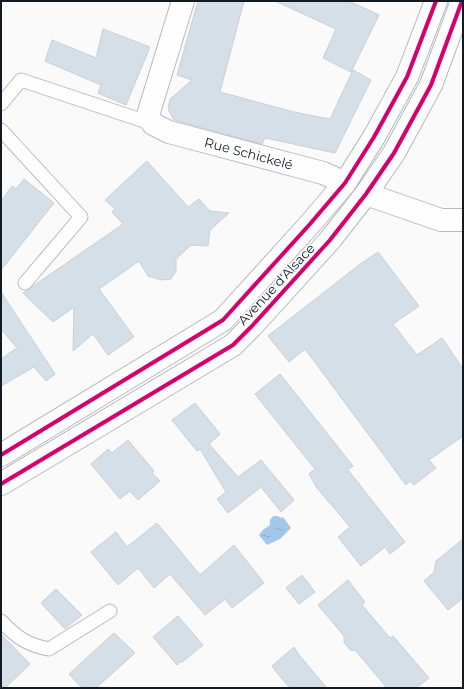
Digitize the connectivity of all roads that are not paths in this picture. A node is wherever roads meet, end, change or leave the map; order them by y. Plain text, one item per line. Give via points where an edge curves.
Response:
1 (183, 1) edge
2 (436, 1) edge
3 (462, 1) edge
4 (1, 104) edge
5 (153, 124) junction
6 (1, 130) edge
7 (345, 184) junction
8 (366, 194) junction
9 (463, 220) edge
10 (25, 283) dead end
11 (1, 455) edge
12 (1, 484) edge
13 (110, 610) dead end
14 (1, 621) edge

1 - 5 main road via 148,115
2 - 7 main road, Avenue d'Alsace via 407,77
3 - 8 main road, Avenue d'Alsace via 431,84 394,152
4 - 5 lane, Rue Schickelé via 21,80
5 - 7 main road, Rue Schickelé via 169,132 323,173
6 - 10 lane via 81,217
7 - 8 main road
7 - 11 main road, Avenue d'Alsace via 223,320
8 - 9 main road via 441,220
8 - 12 main road, Avenue d'Alsace via 330,240 233,345
13 - 14 lane via 49,649 35,647 15,636

